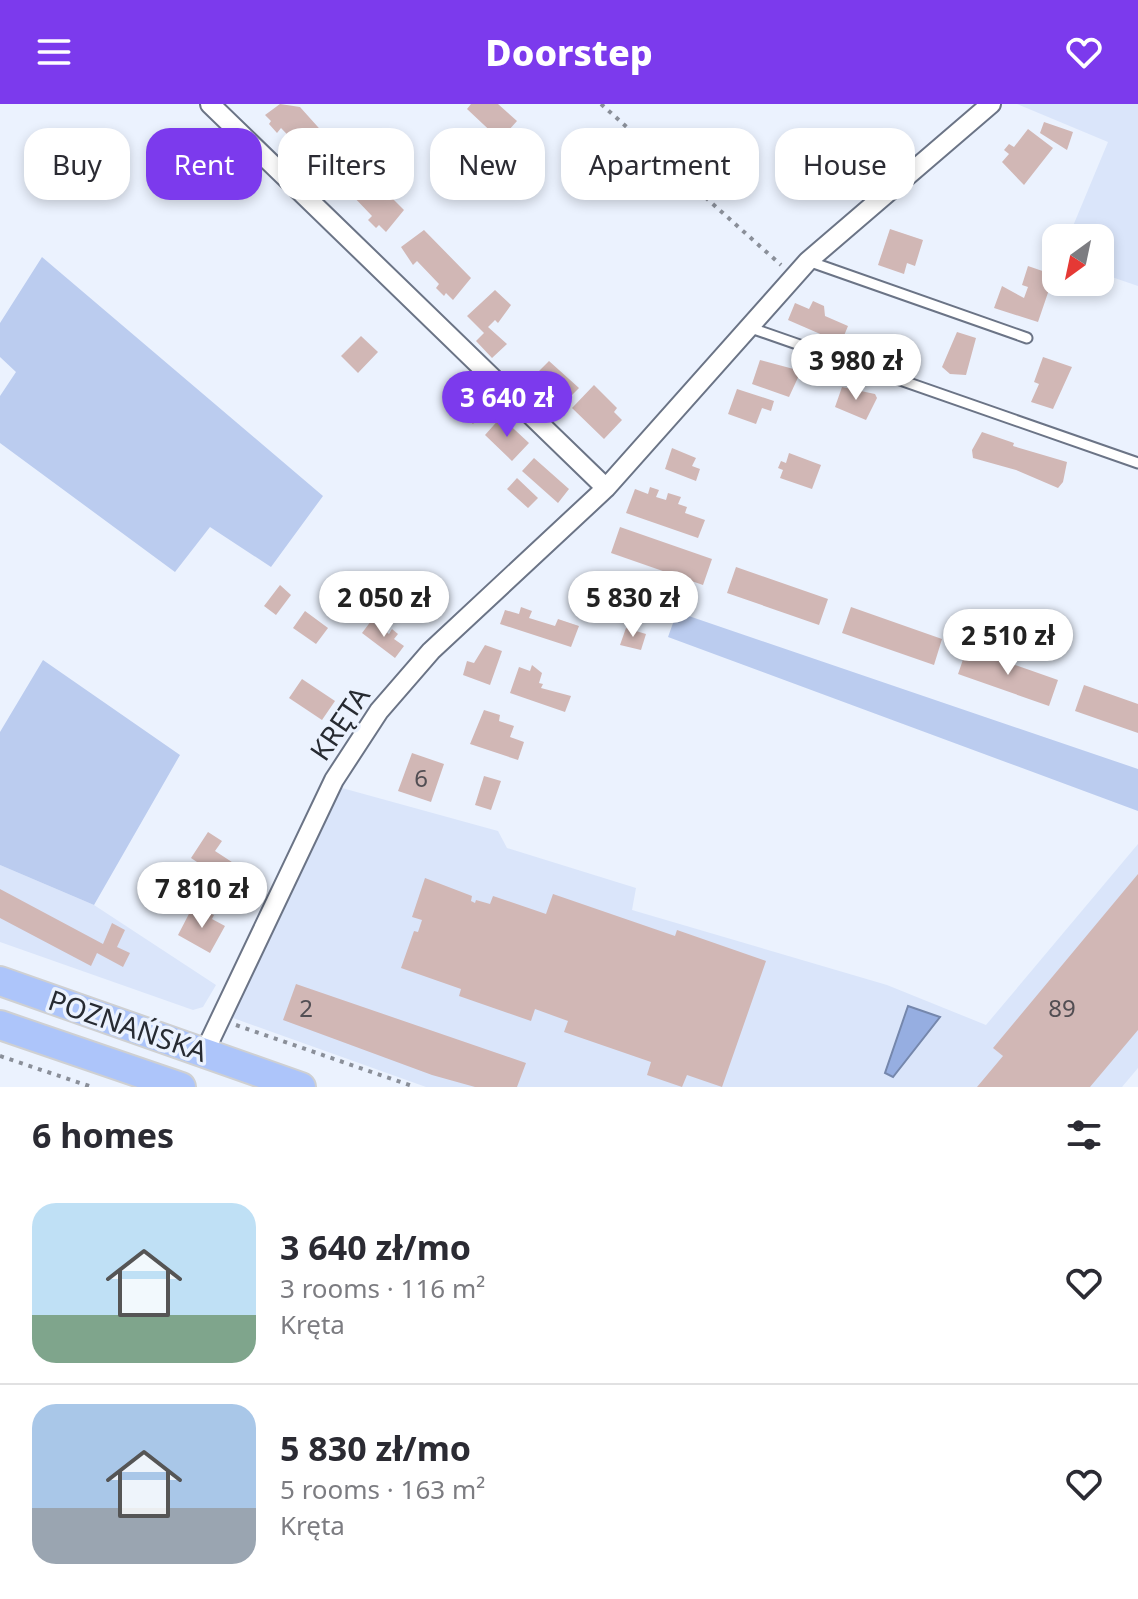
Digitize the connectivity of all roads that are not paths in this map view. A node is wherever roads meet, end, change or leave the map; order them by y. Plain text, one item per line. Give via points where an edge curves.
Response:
1 (210, 104) edge
2 (991, 104) edge
3 (808, 261) junction
4 (751, 328) junction
5 (1027, 338) dead end
6 (1138, 463) edge
7 (606, 488) junction
8 (0, 981) edge
9 (0, 1025) edge
10 (205, 1051) junction
11 (181, 1087) edge
12 (301, 1087) edge

1 - 7 street
2 - 3 street, KRĘTA
3 - 4 street, KRĘTA
3 - 5 lane
4 - 6 lane
4 - 7 street, KRĘTA
7 - 10 street, KRĘTA via 431,651 379,711 334,780
8 - 10 main road, POZNAŃSKA
9 - 11 main road, POZNAŃSKA
10 - 12 main road, POZNAŃSKA

